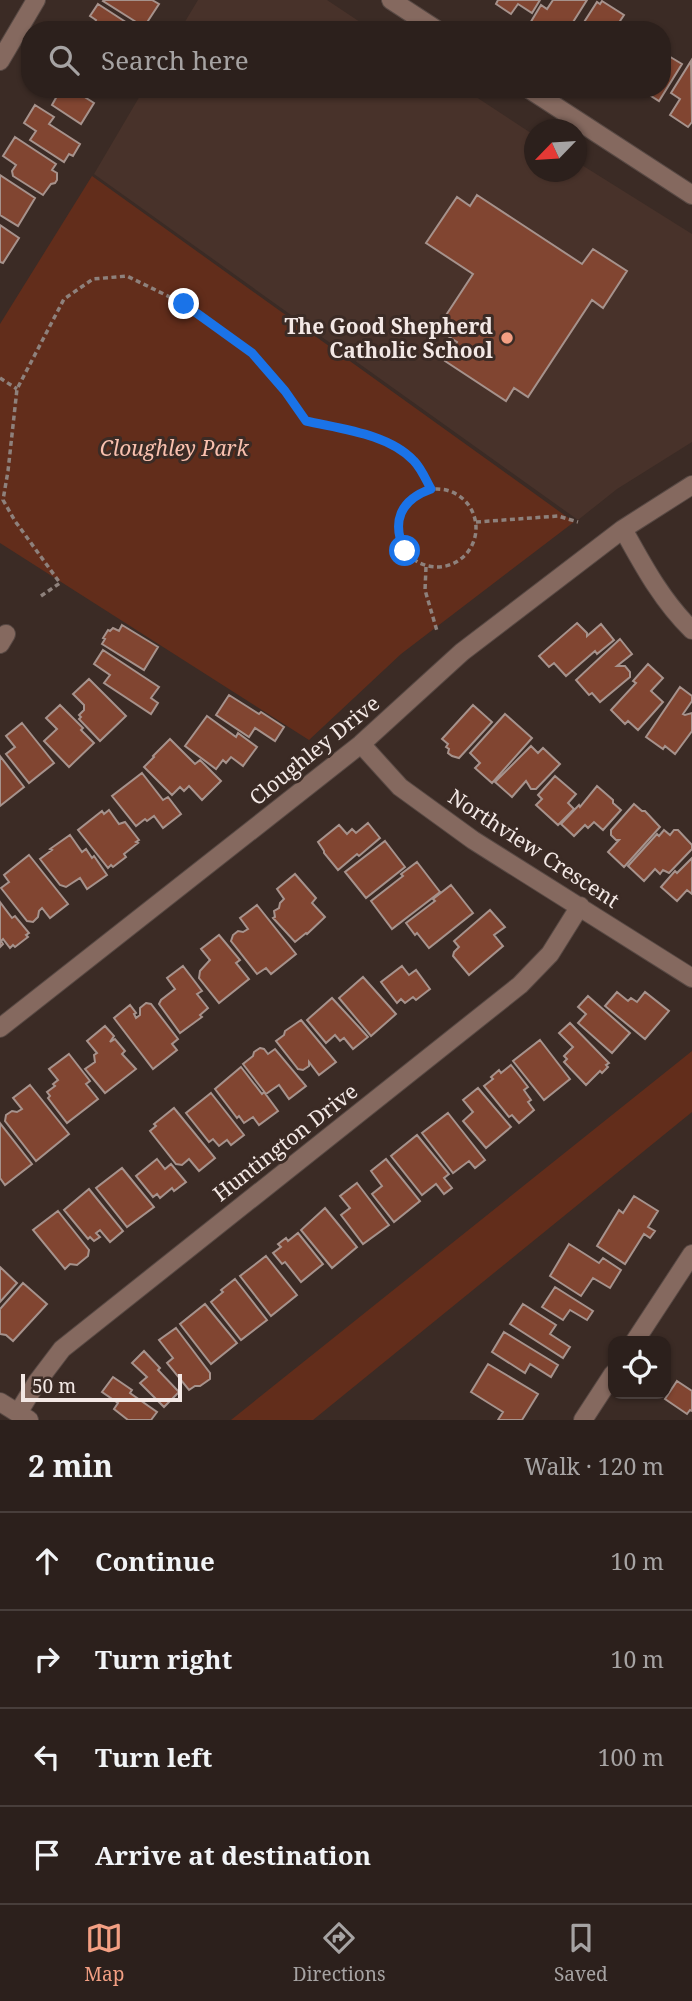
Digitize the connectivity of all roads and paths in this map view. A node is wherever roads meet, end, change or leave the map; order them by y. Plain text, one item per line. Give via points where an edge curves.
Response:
1 (36, 0) edge
2 (391, 0) edge
3 (24, 21) edge
4 (423, 21) edge
5 (21, 25) edge
6 (0, 61) edge
7 (543, 98) edge
8 (692, 195) edge
9 (0, 378) edge
10 (17, 389) junction
11 (692, 485) edge
12 (431, 489) junction
13 (477, 522) junction
14 (578, 522) dead end
15 (623, 528) junction
16 (426, 567) junction
17 (41, 596) dead end
18 (692, 630) edge
19 (437, 631) dead end
20 (361, 744) junction
21 (580, 906) junction
22 (692, 978) edge
23 (0, 1028) edge
24 (692, 1254) edge
25 (638, 1336) edge
26 (608, 1382) edge
27 (0, 1402) edge
28 (23, 1417) edge
29 (583, 1420) edge

1 - 3 street
2 - 4 street
5 - 6 street
7 - 8 street
9 - 10 path
10 - 12 path via 64,299 93,279 127,276 184,304 252,353 306,421 391,443 415,461
10 - 17 path via 3,500 60,583
11 - 15 street, Cloughley Drive
12 - 13 path via 444,489 466,500
12 - 16 path via 408,502 398,526 405,551
13 - 14 path via 558,516
13 - 16 path via 472,548 464,558 453,565
15 - 18 street via 655,585
15 - 20 street, Cloughley Drive via 462,652
16 - 19 path via 425,590
20 - 21 street, Northview Crescent via 400,787
20 - 23 street, Cloughley Drive
21 - 22 street, Northview Crescent
21 - 28 street, Huntington Drive via 550,954 520,985 62,1349 37,1382
24 - 25 street
26 - 29 street
27 - 28 street

